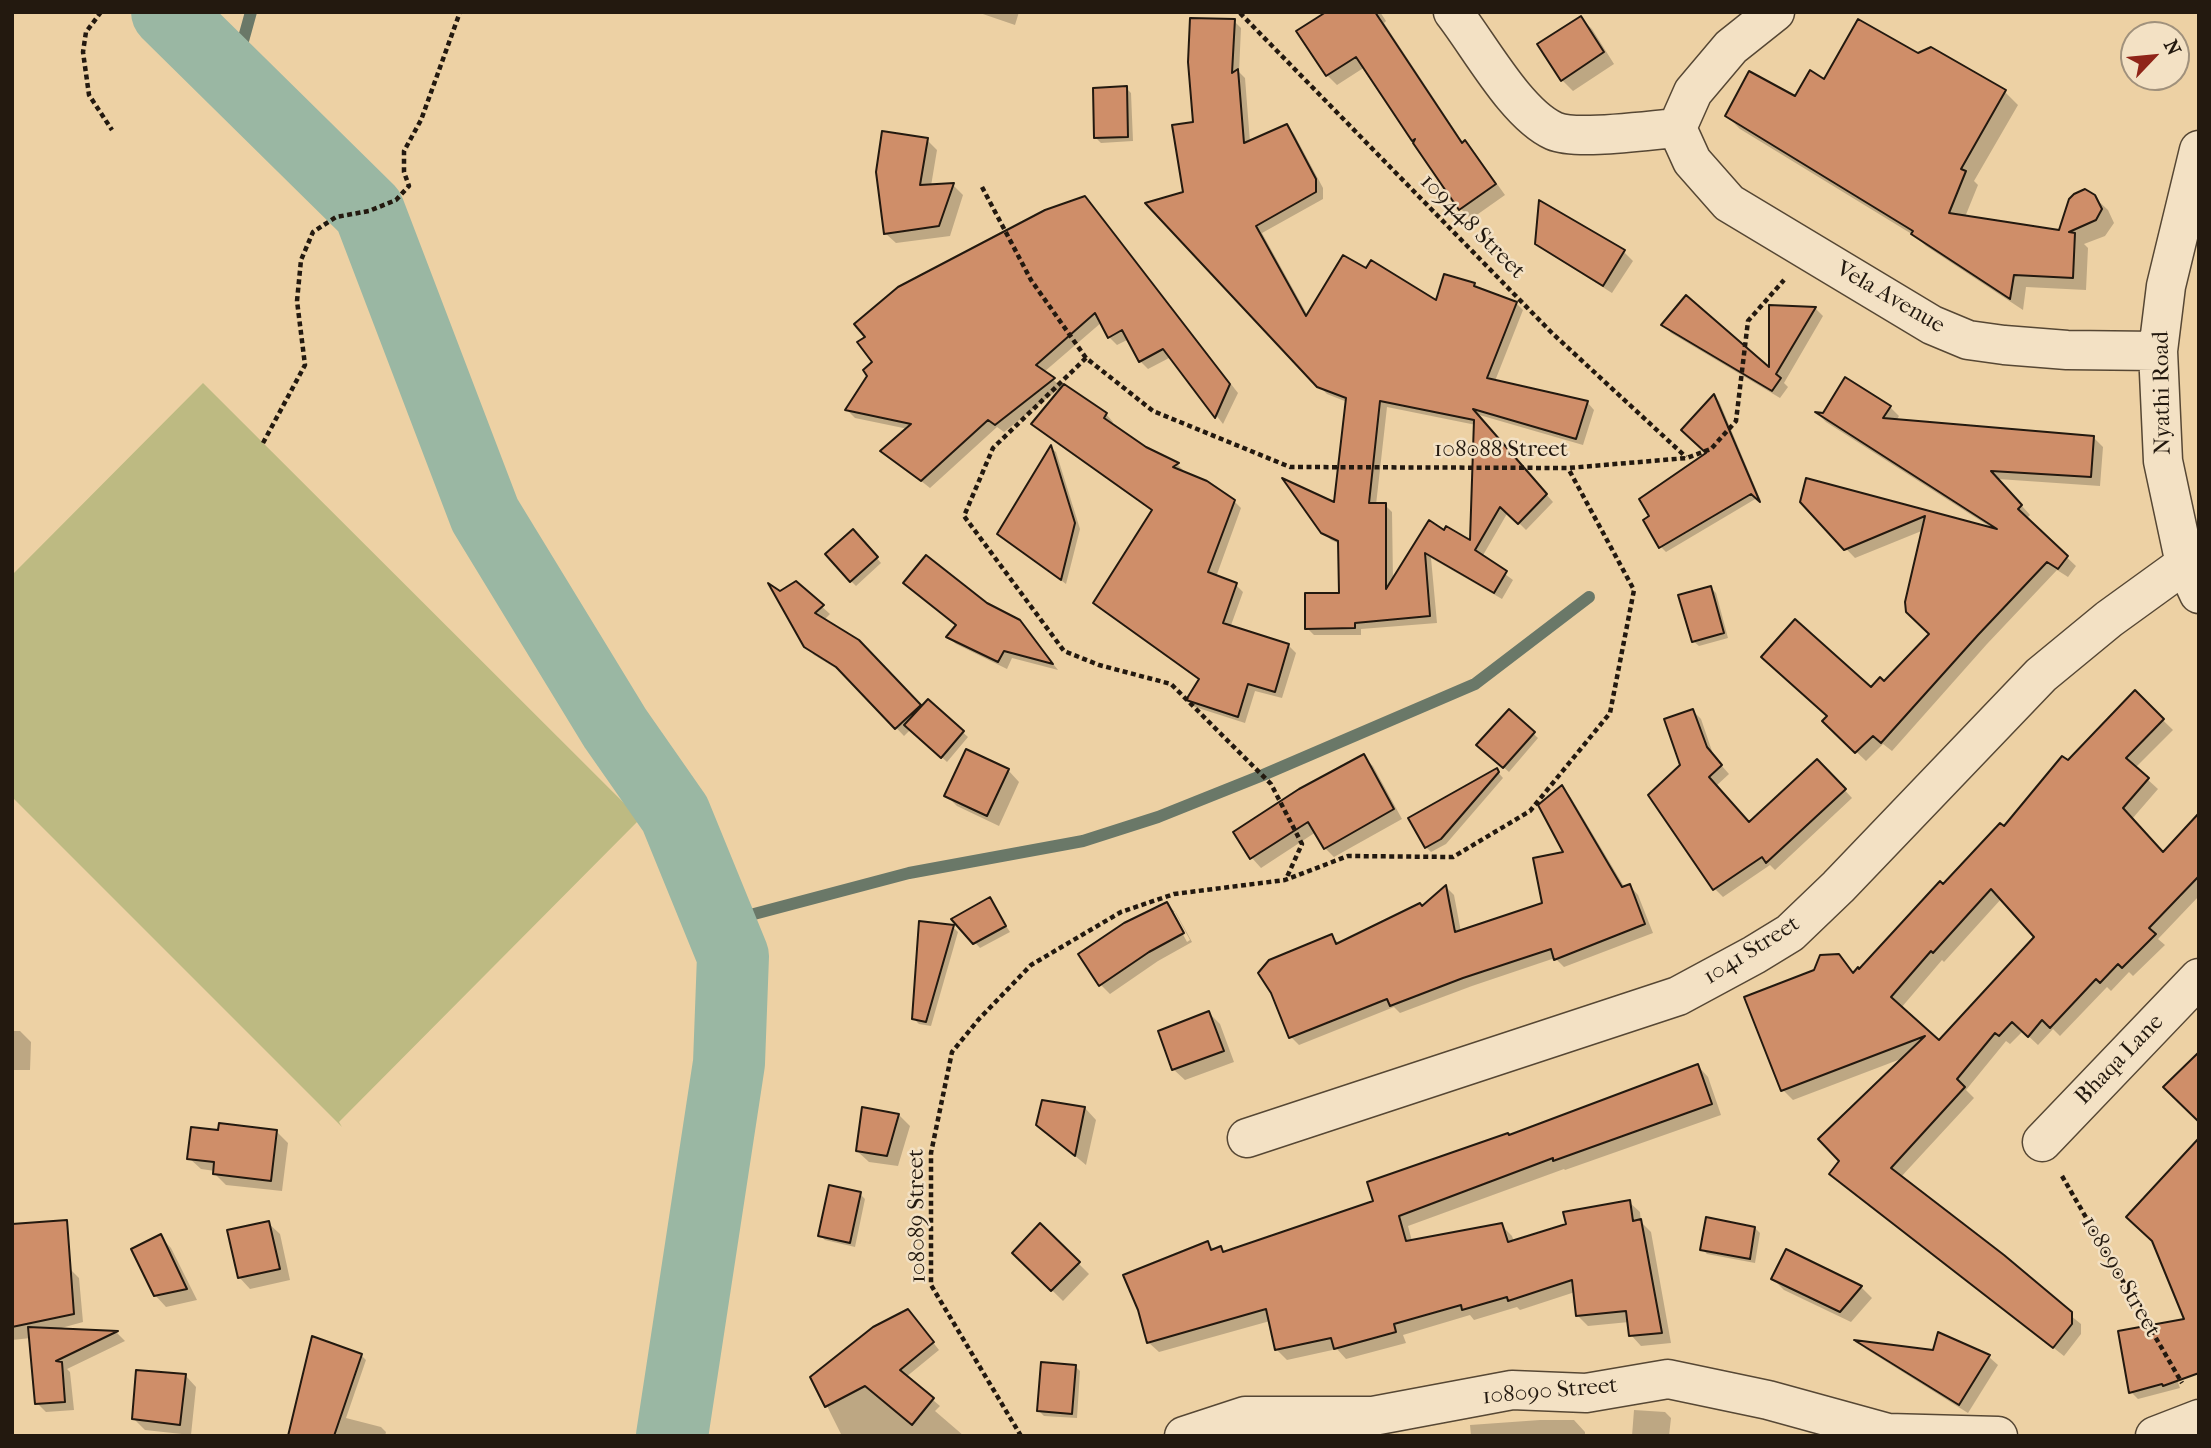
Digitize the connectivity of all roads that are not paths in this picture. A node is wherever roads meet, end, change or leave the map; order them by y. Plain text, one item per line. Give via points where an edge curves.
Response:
1 (1453, 12) edge
2 (1775, 12) edge
3 (1677, 128) junction
4 (2199, 150) edge
5 (2158, 351) junction
6 (2192, 579) edge
7 (2199, 978) edge
8 (1247, 1138) dead end
9 (2042, 1142) road end
10 (2192, 1403) edge
11 (1184, 1436) edge
12 (1998, 1436) edge
13 (2155, 1436) edge

1 - 3 street via 1524,107 1555,131 1580,135
2 - 3 street via 1731,47 1693,92
3 - 5 street, Vela Avenue via 1692,161 1729,203 1932,325 1968,340 2067,350
4 - 5 street, Nyathi Road via 2166,286
5 - 6 street, Nyathi Road via 2163,461
6 - 8 street, 1041 Street via 2109,619 2041,675 1838,887 1790,933 1754,956 1678,996
7 - 9 street, Bhaqa Lane
10 - 13 street
11 - 12 street, 108090 Street via 1245,1416 1373,1416 1512,1390 1586,1393 1668,1379 1888,1433

